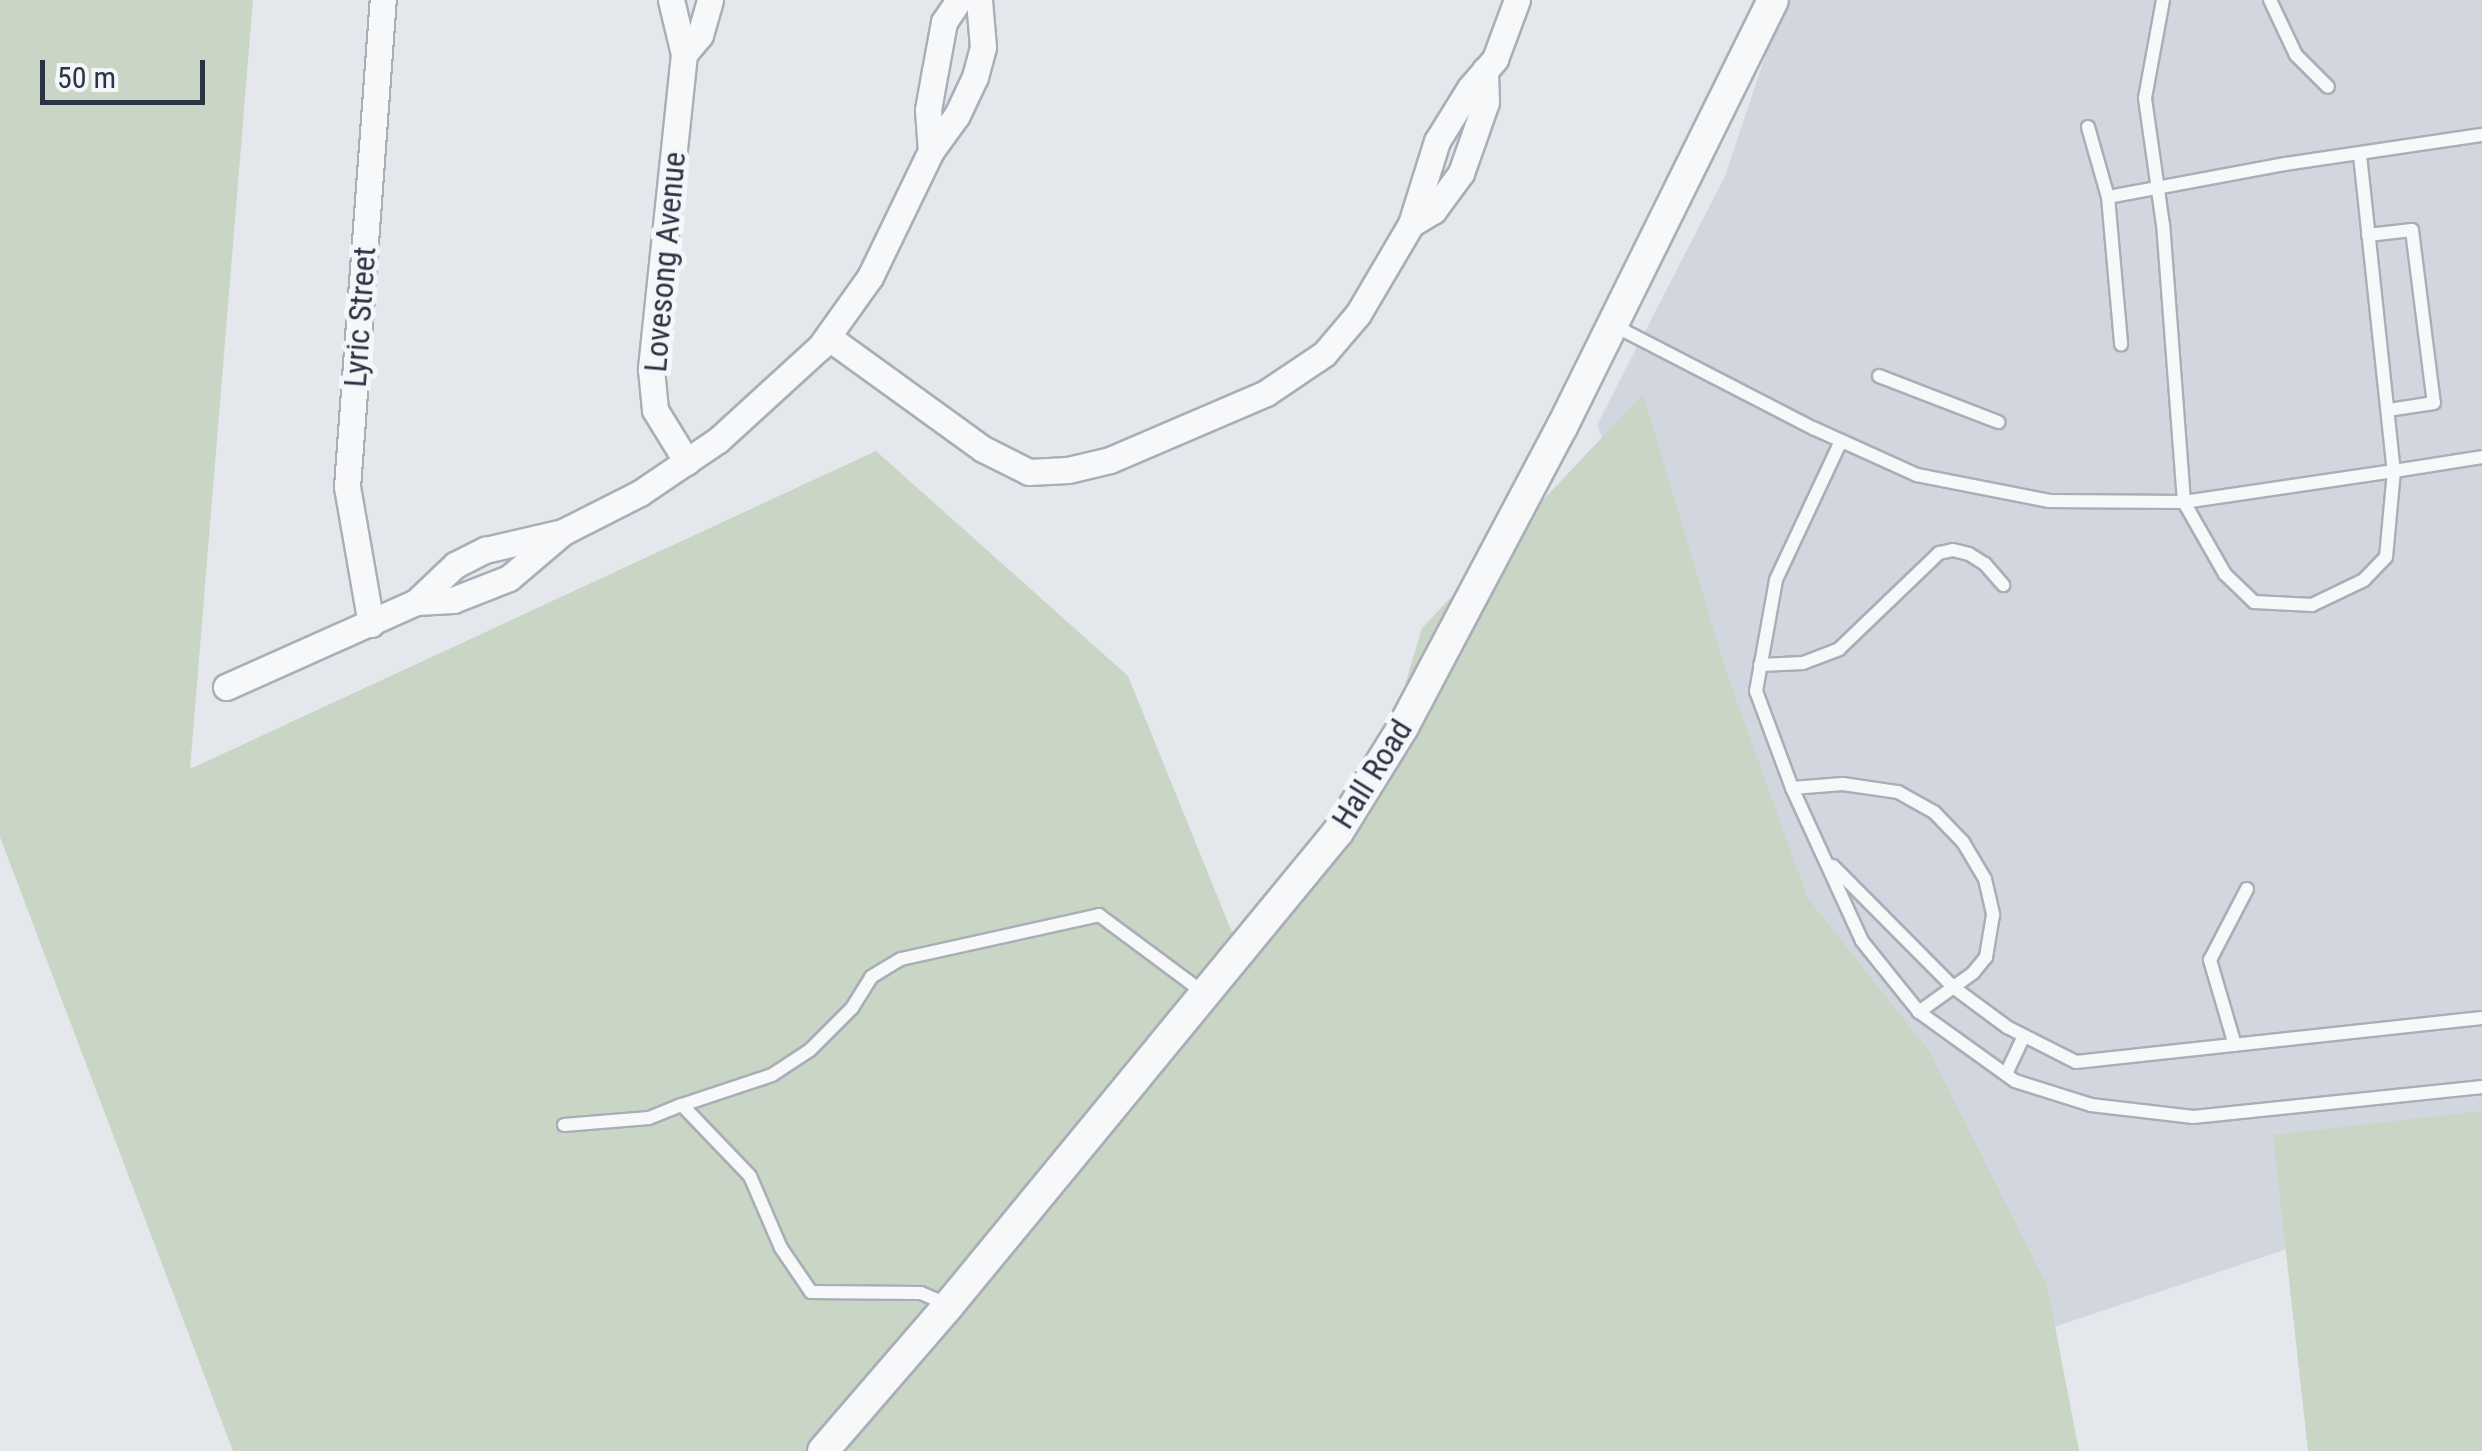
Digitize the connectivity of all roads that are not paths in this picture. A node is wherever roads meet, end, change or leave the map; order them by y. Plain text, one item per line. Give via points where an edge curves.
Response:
1 (670, 0) edge
2 (710, 0) edge
3 (958, 0) edge
4 (979, 0) edge
5 (1517, 0) edge
6 (1773, 0) edge
7 (2163, 0) edge
8 (2270, 0) edge
9 (386, 3) edge
10 (684, 54) junction
11 (2328, 87) dead end
12 (2088, 127) dead end
13 (2482, 135) edge
14 (931, 151) junction
15 (2360, 155) junction
16 (2158, 188) junction
17 (2108, 197) junction
18 (2368, 234) junction
19 (1614, 325) junction
20 (828, 337) junction
21 (2120, 344) dead end
22 (1879, 376) dead end
23 (2388, 410) junction
24 (1998, 422) dead end
25 (1842, 441) junction
26 (2482, 456) edge
27 (686, 462) junction
28 (2394, 471) junction
29 (2184, 502) junction
30 (563, 532) junction
31 (2003, 586) dead end
32 (416, 602) junction
33 (371, 624) junction
34 (1760, 665) junction
35 (226, 687) dead end
36 (1792, 788) junction
37 (1824, 858) junction
38 (2246, 888) dead end
39 (1952, 987) junction
40 (1206, 995) junction
41 (1919, 1012) junction
42 (2482, 1018) edge
43 (2024, 1036) junction
44 (2234, 1046) junction
45 (2006, 1074) junction
46 (2482, 1087) edge
47 (682, 1106) junction
48 (564, 1125) dead end
49 (949, 1306) junction
50 (823, 1451) edge

1 - 10 street, Lovesong Avenue
2 - 10 street, Lovesong Avenue via 700,34
3 - 14 street via 944,22 934,71
4 - 14 street via 983,47 975,77
5 - 20 street via 1490,65 1436,140 1411,224 1358,314 1324,354 1266,393 1110,460 1029,472 983,449
6 - 19 street, Hall Road
7 - 16 lane via 2144,98
8 - 11 lane via 2296,55
9 - 33 street, Lyric Street via 346,486
10 - 27 street, Lovesong Avenue via 651,369 655,410
12 - 17 lane
13 - 15 lane
14 - 20 street via 870,277
15 - 16 lane
15 - 18 lane
16 - 17 lane
16 - 29 lane
17 - 21 lane
18 - 23 lane
18 - 23 lane via 2412,230 2434,403
19 - 25 lane
19 - 40 street, Hall Road via 1403,727 1338,832
20 - 27 street
22 - 24 lane
23 - 28 lane
25 - 29 lane via 1918,475 2049,502
25 - 34 lane via 1776,580
26 - 28 lane
27 - 30 street
28 - 29 lane
28 - 29 lane via 2386,557 2364,580 2312,605 2254,602 2225,574
30 - 32 street via 484,550 456,565
30 - 32 street via 509,578 481,592
31 - 34 lane via 1969,554 1939,554 1839,650 1803,663
32 - 33 street
33 - 35 street
34 - 36 lane via 1756,692
36 - 37 lane
36 - 39 lane via 1843,784 1898,792 1934,812 1962,842 1986,878 1993,915 1986,957
37 - 39 lane
37 - 41 lane via 1862,941
38 - 44 lane via 2210,960
39 - 41 lane
39 - 43 lane
40 - 47 lane via 1099,915 901,959 870,977 852,1008 810,1050 772,1075
40 - 49 street, Hall Road
41 - 45 lane
42 - 44 lane
43 - 44 lane via 2076,1062
43 - 45 lane
45 - 46 lane via 2091,1105 2193,1117
47 - 48 lane via 648,1118
47 - 49 lane via 750,1176 782,1248 811,1292 921,1293
49 - 50 street, Hall Road

